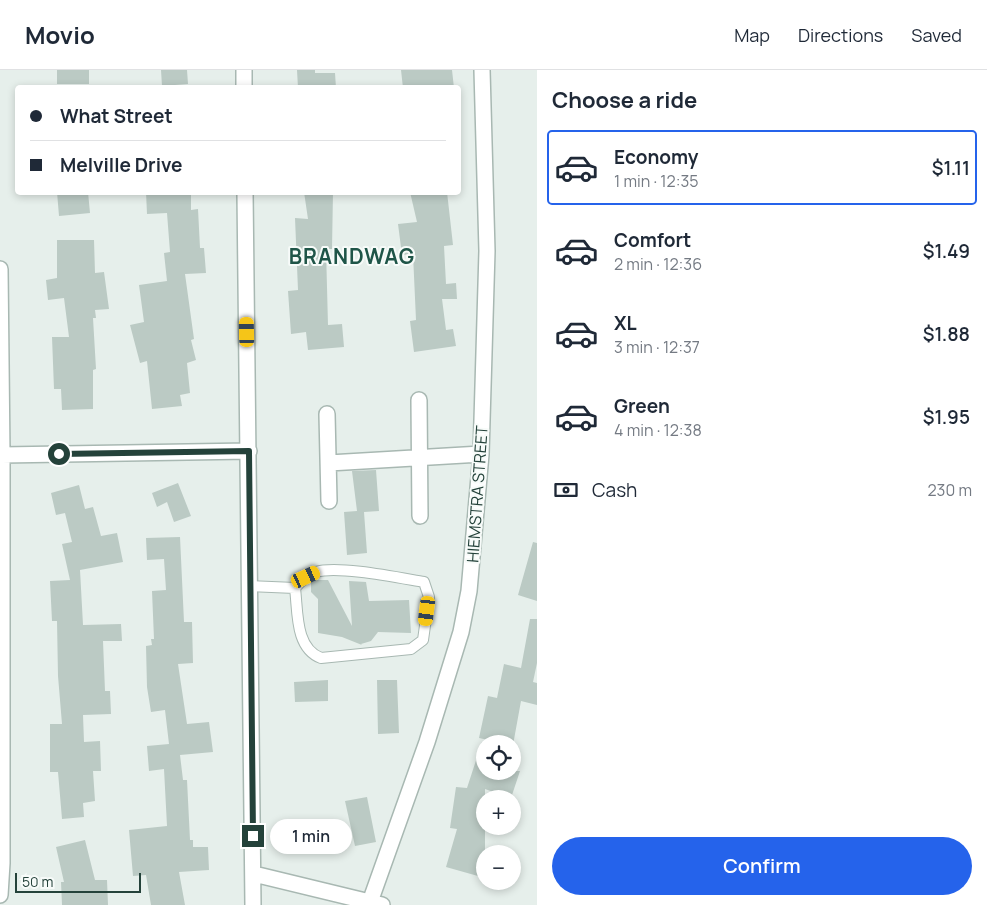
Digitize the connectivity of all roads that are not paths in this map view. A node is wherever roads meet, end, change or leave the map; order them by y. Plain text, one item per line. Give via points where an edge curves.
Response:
1 (244, 70) edge
2 (482, 70) edge
3 (244, 85) edge
4 (245, 195) edge
5 (0, 269) edge
6 (419, 400) dead end
7 (327, 414) dead end
8 (249, 451) junction
9 (481, 454) junction
10 (2, 455) junction
11 (421, 457) junction
12 (329, 464) junction
13 (329, 501) dead end
14 (420, 516) dead end
15 (250, 586) junction
16 (295, 588) junction
17 (254, 874) junction
18 (0, 895) edge
19 (376, 903) edge
20 (253, 905) edge

1 - 3 street
2 - 9 street, HIEMSTRA STREET via 487,251
4 - 8 street
5 - 10 street
6 - 11 street
7 - 12 street
8 - 10 street
8 - 15 street
9 - 11 street
9 - 19 street, HIEMSTRA STREET via 469,592 461,632
10 - 18 street
11 - 12 street
11 - 14 street
12 - 13 street
15 - 16 lane
15 - 17 street
16 - 16 lane via 306,577 326,570 424,582 429,597 423,640 411,649 321,658 306,648 301,637
17 - 19 street
17 - 20 street

